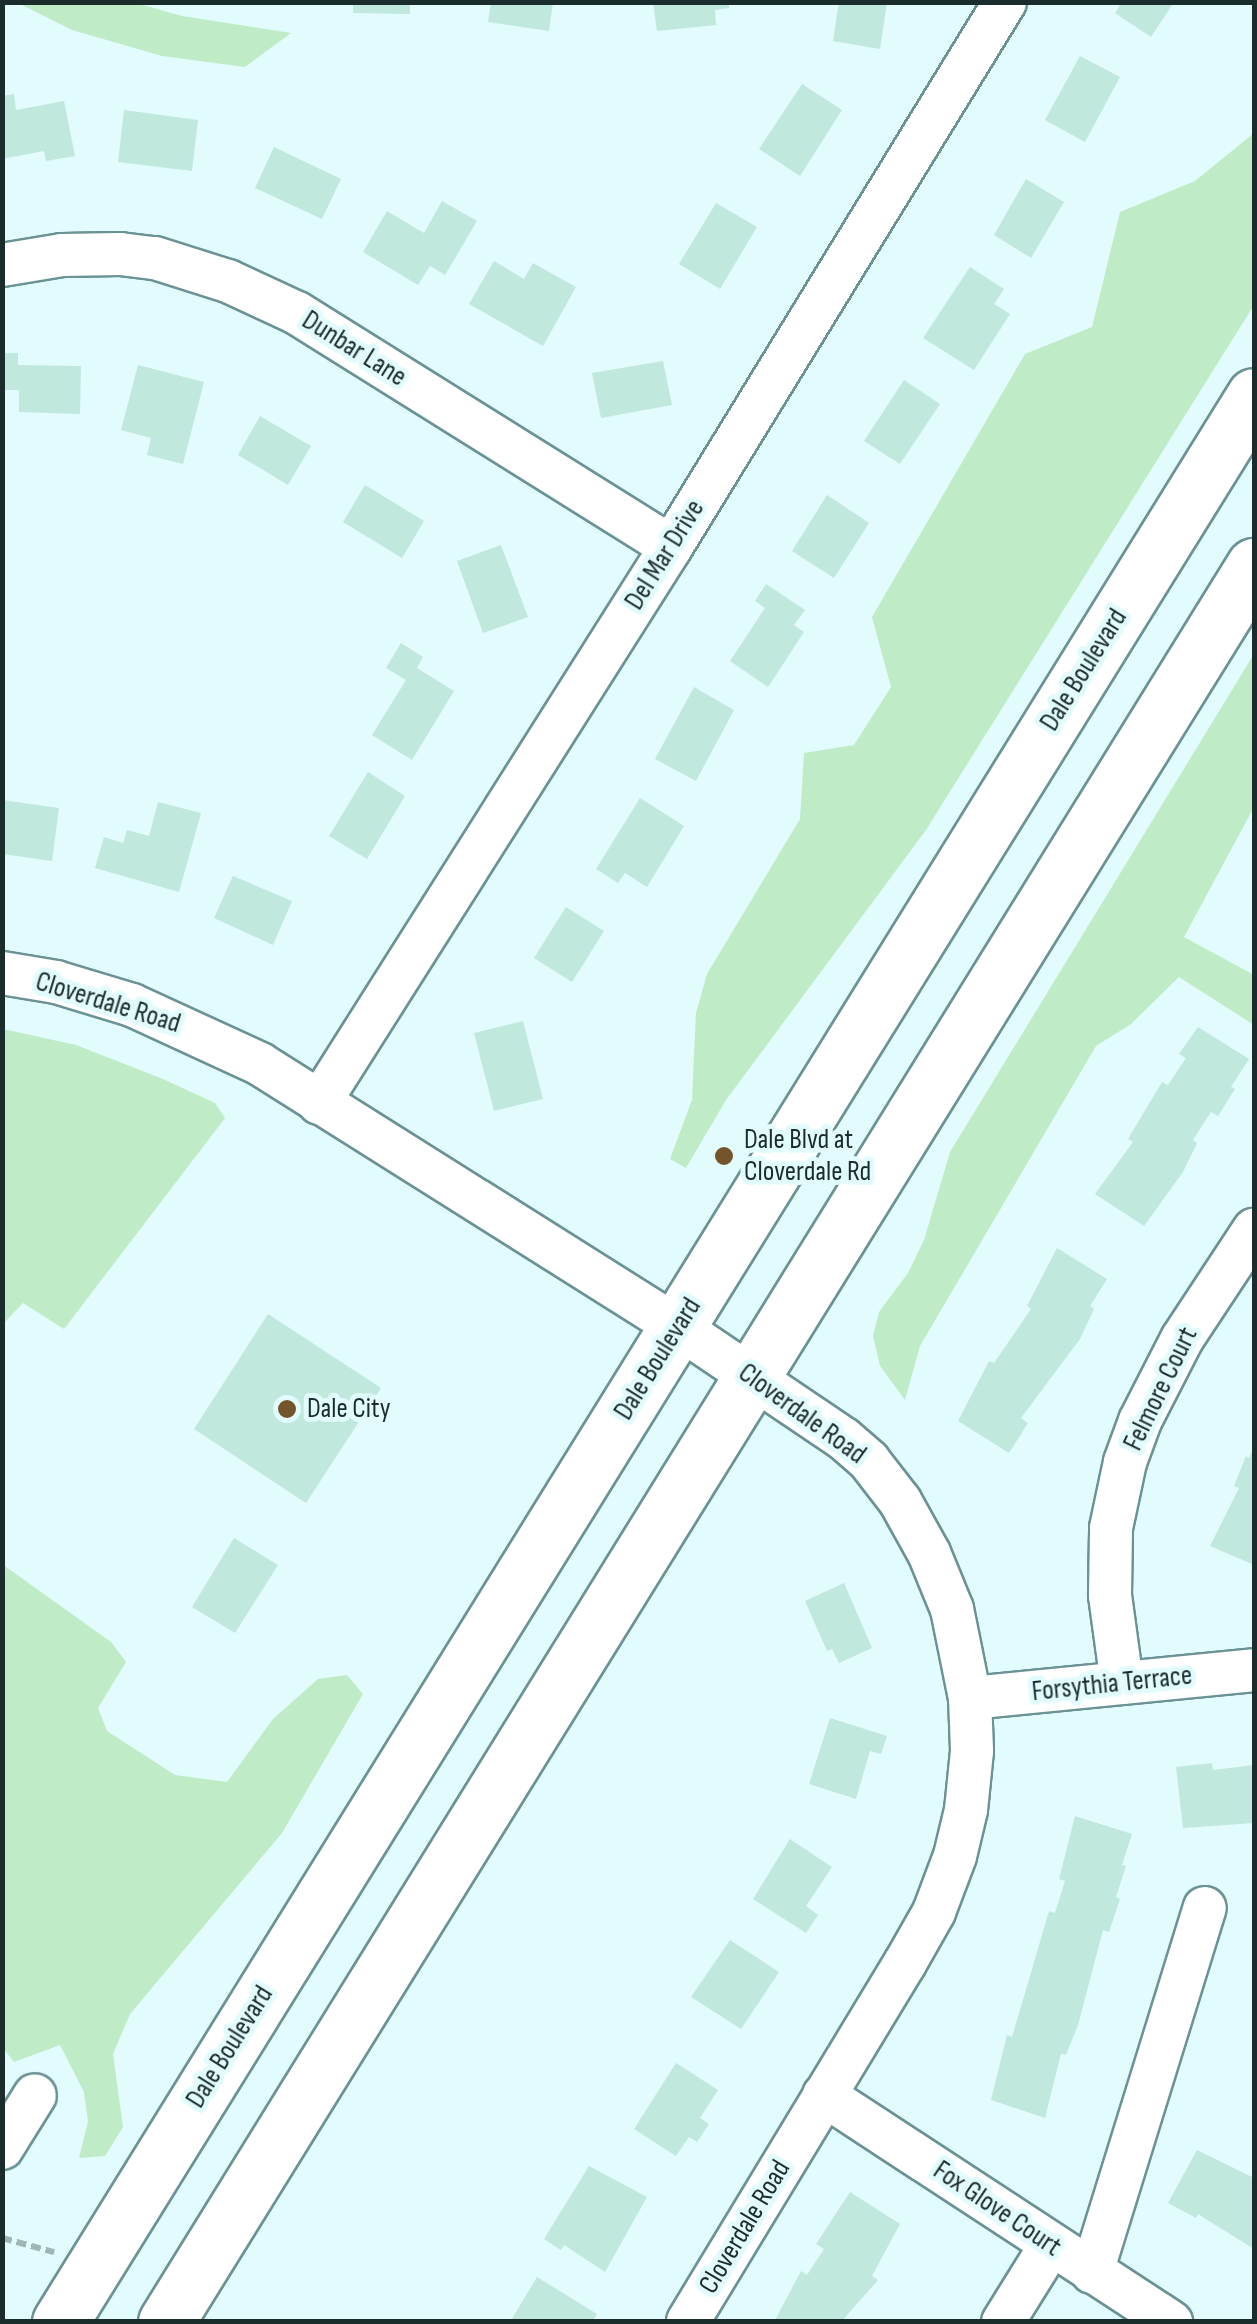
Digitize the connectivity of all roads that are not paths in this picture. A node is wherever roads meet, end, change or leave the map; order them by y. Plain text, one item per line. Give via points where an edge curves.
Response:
1 (1006, 2) edge
2 (2, 265) edge
3 (1254, 396) edge
4 (670, 546) junction
5 (1254, 566) edge
6 (2, 973) edge
7 (320, 1103) junction
8 (1254, 1230) edge
9 (678, 1326) junction
10 (752, 1376) junction
11 (1254, 1670) edge
12 (1122, 1683) junction
13 (970, 1698) junction
14 (1204, 1908) dead end
15 (36, 2095) dead end
16 (824, 2095) junction
17 (2, 2148) edge
18 (1051, 2245) junction
19 (1092, 2272) junction
20 (60, 2322) edge
21 (166, 2322) edge
22 (688, 2322) edge
23 (1003, 2322) edge
24 (1172, 2322) edge

1 - 4 street, Del Mar Drive
2 - 4 street, Dunbar Lane via 120,254 228,281 298,312
3 - 9 main road, Dale Boulevard
4 - 7 street, Del Mar Drive
5 - 10 main road
6 - 7 street, Cloverdale Road via 132,1005 205,1035
7 - 9 street, Cloverdale Road
8 - 12 street, Felmore Court via 1182,1340 1125,1462 1112,1528 1110,1595
9 - 10 street, Cloverdale Road
9 - 20 main road, Dale Boulevard
10 - 13 street, Cloverdale Road via 844,1439 900,1500 952,1609
10 - 21 main road
11 - 12 street, Forsythia Terrace
12 - 13 street, Forsythia Terrace
13 - 16 street, Cloverdale Road via 972,1751 955,1856 934,1912
14 - 19 street
15 - 17 street
16 - 18 street, Fox Glove Court
16 - 22 street, Cloverdale Road
18 - 19 street, Fox Glove Court
18 - 23 street
19 - 24 street, Fox Glove Court

